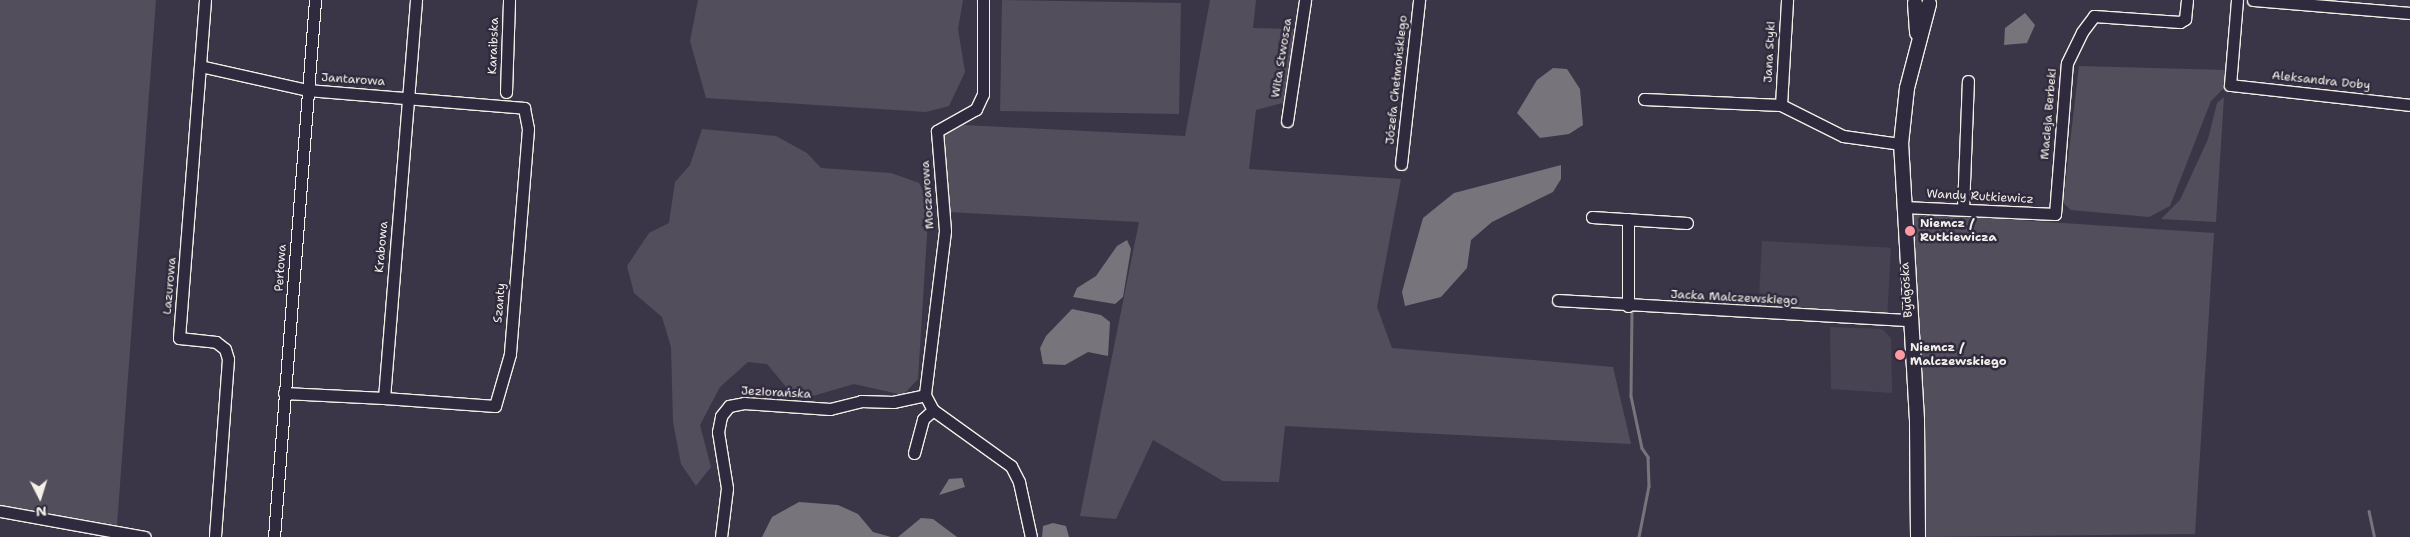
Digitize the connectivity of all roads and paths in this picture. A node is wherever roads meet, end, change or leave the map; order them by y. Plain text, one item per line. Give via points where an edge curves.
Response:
1 (205, 0) edge
2 (315, 0) edge
3 (416, 0) edge
4 (509, 0) edge
5 (982, 0) edge
6 (1305, 0) edge
7 (1419, 0) edge
8 (1787, 0) edge
9 (2187, 0) edge
10 (2237, 0) edge
11 (2253, 0) edge
12 (1914, 1) edge
13 (1932, 2) edge
14 (2410, 13) edge
15 (1918, 44) junction
16 (200, 66) junction
17 (1968, 81) dead end
18 (307, 90) junction
19 (506, 92) dead end
20 (408, 98) junction
21 (1644, 99) dead end
22 (506, 105) joint
23 (1781, 105) junction
24 (2410, 106) edge
25 (1287, 120) dead end
26 (1901, 144) junction
27 (1402, 164) dead end
28 (1903, 207) junction
29 (1963, 209) junction
30 (2055, 214) joint
31 (1592, 217) dead end
32 (1628, 219) junction
33 (1687, 223) dead end
34 (1558, 300) dead end
35 (1628, 306) junction
36 (1909, 320) junction
37 (284, 393) junction
38 (925, 395) junction
39 (384, 398) junction
40 (933, 410) junction
41 (914, 452) dead end
42 (0, 511) edge
43 (144, 537) edge
44 (215, 537) edge
45 (274, 537) edge
46 (721, 537) edge
47 (1031, 537) edge
48 (1918, 537) edge

1 - 16 street, Lazurowa
2 - 18 street, Perłowa
3 - 20 street, Krabowa
4 - 19 street, Karaibska
5 - 38 street, Moczarowa via 983,94 976,109 937,131 945,231
6 - 25 street, Wita Stwosza
7 - 27 street, Józefa Chełmońskiego
8 - 23 street, Jana Styki
9 - 30 street, Macieja Berbeki via 2185,19 2180,22 2094,16 2082,32 2067,63
10 - 24 street, Aleksandra Doby via 2230,85
11 - 14 street
12 - 13 street
12 - 15 street, Bydgoska
13 - 15 street, Bydgoska
15 - 26 street, Bydgoska
16 - 18 street, Jantarowa
16 - 44 street, Lazurowa via 179,338 216,342 225,349 228,359
17 - 29 street
18 - 20 street, Jantarowa
18 - 37 street, Perłowa
20 - 22 street, Jantarowa
20 - 39 street, Krabowa
21 - 23 street
22 - 39 street, Szanty via 524,108 528,129 510,354 495,406
23 - 26 street via 1843,136
26 - 28 street, Bydgoska
28 - 29 street, Wandy Rutkiewicz
28 - 36 street, Bydgoska
29 - 30 street, Wandy Rutkiewicz
31 - 32 street
32 - 33 street
32 - 35 street
34 - 35 street, Jacka Malczewskiego
35 - 36 street, Jacka Malczewskiego
36 - 48 street, Bydgoska
37 - 39 street
37 - 45 street, Perłowa
38 - 40 street
38 - 46 street, Jeziorańska via 892,402 861,401 830,409 744,403 729,406 720,416 718,432 727,488
40 - 41 street via 923,419
40 - 47 street via 1011,466 1019,482
42 - 43 street

